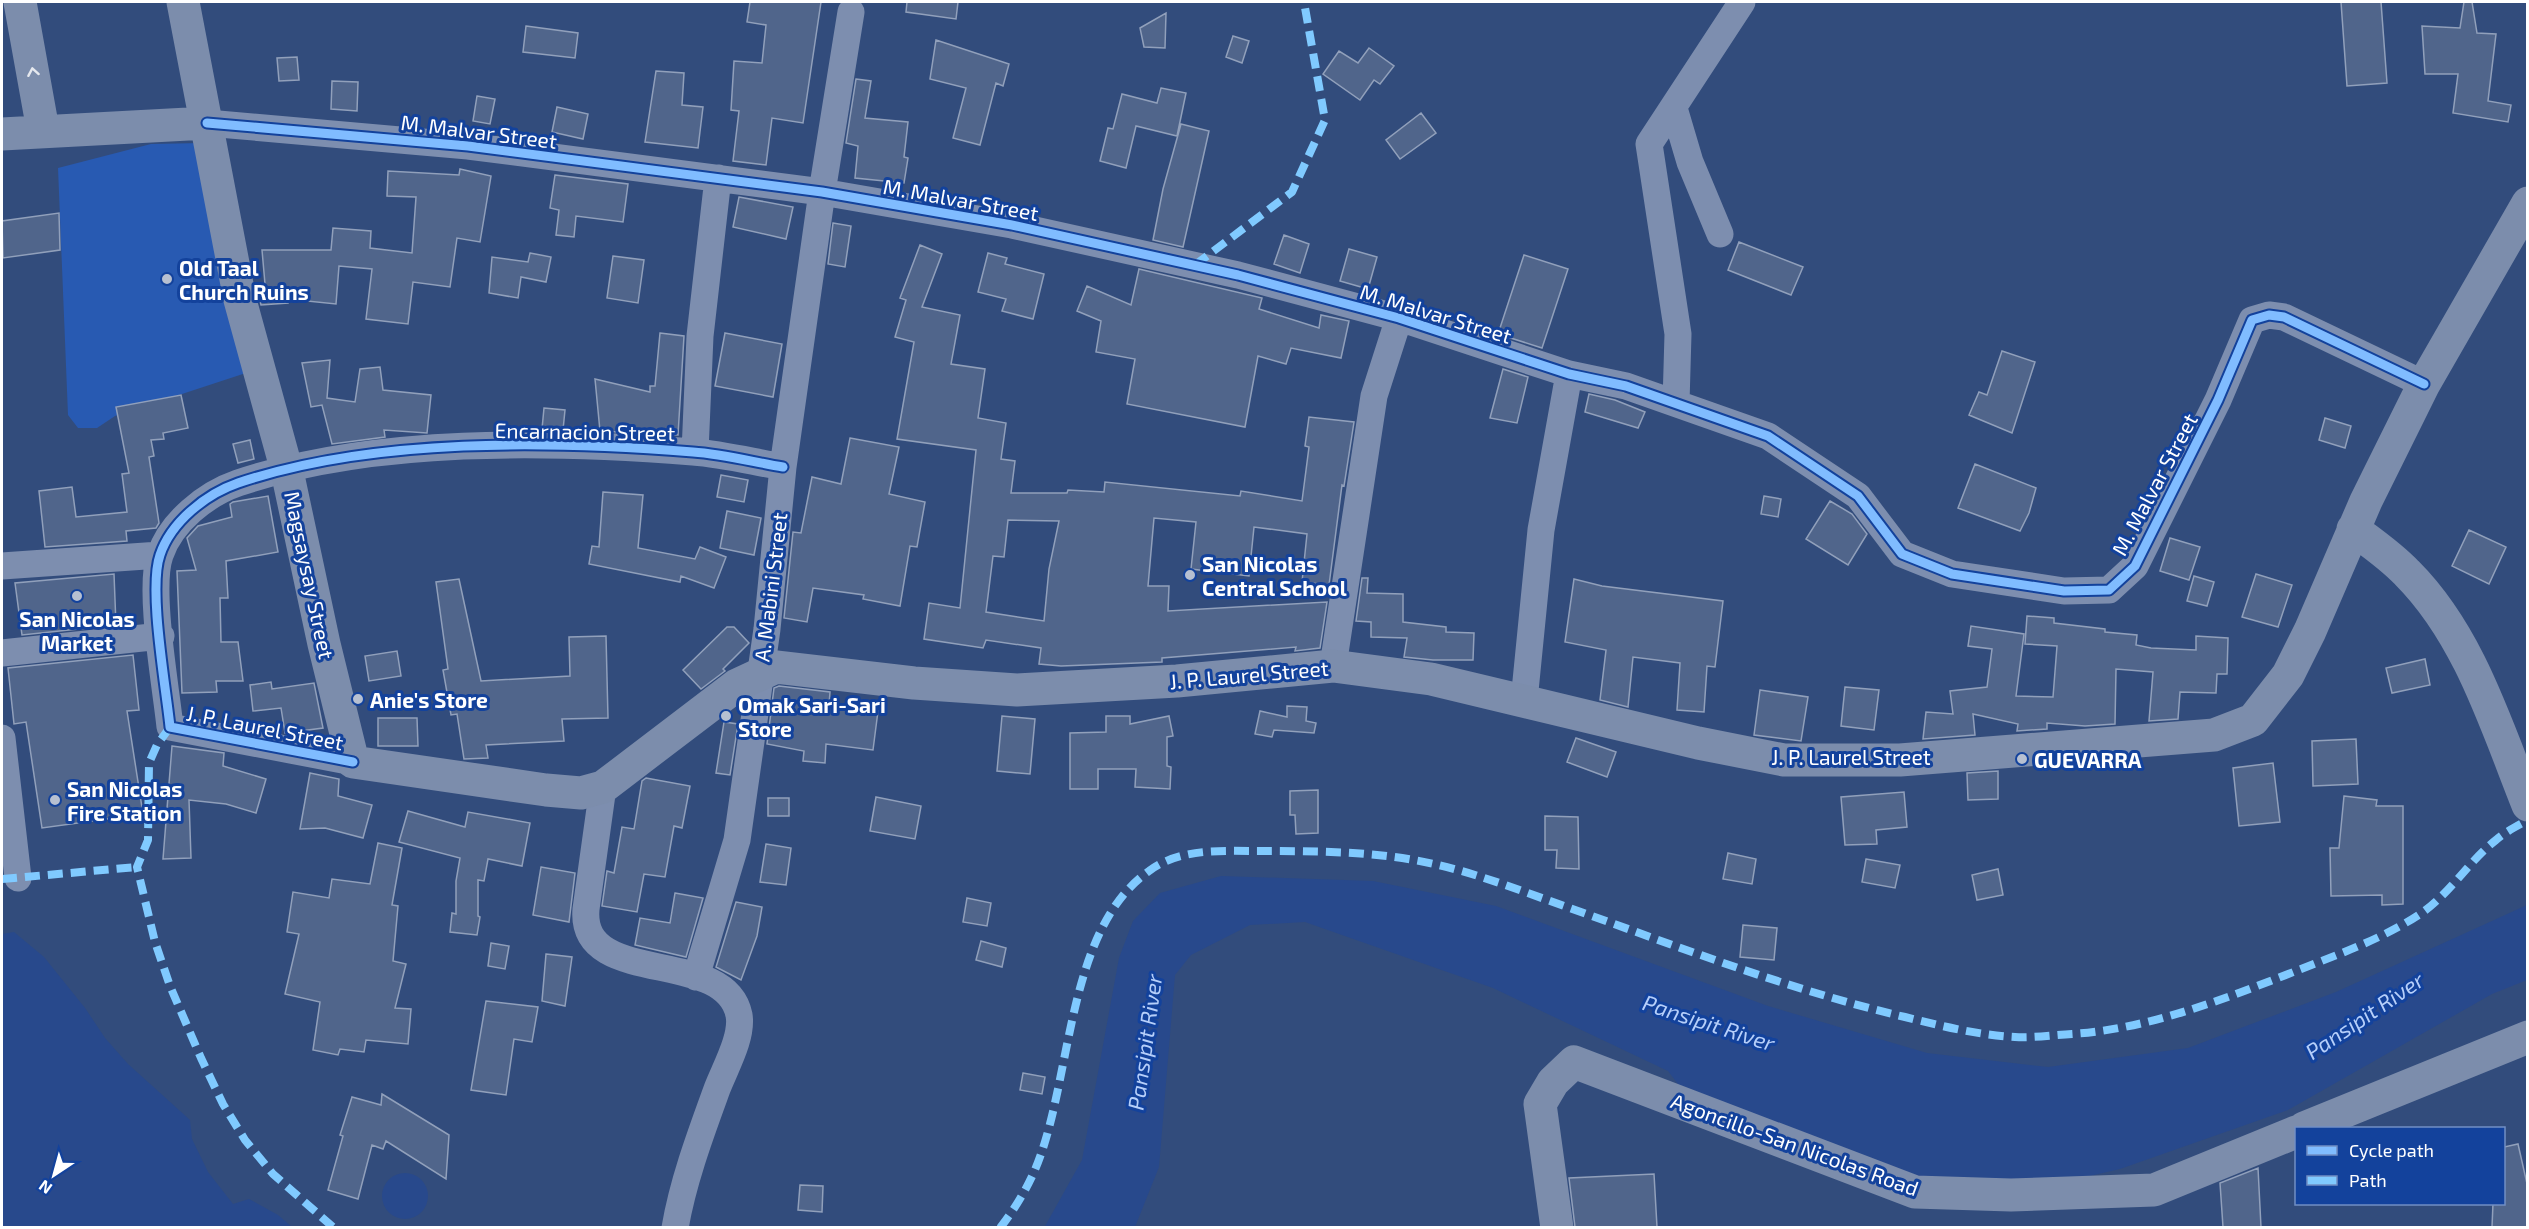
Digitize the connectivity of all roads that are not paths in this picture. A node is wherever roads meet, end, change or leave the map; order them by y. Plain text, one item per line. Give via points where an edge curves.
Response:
1 (20, 2) edge
2 (183, 2) edge
3 (1742, 2) edge
4 (851, 12) dead end
5 (1674, 108) junction
6 (207, 123) junction
7 (43, 130) junction
8 (2, 134) edge
9 (718, 178) junction
10 (822, 192) junction
11 (2528, 203) edge
12 (1720, 234) dead end
13 (1399, 318) junction
14 (1569, 374) junction
15 (2424, 384) junction
16 (1676, 403) junction
17 (695, 452) junction
18 (783, 467) junction
19 (287, 471) junction
20 (2353, 529) junction
21 (160, 555) junction
22 (2, 566) edge
23 (161, 636) junction
24 (2, 653) edge
25 (1333, 666) junction
26 (760, 672) junction
27 (1524, 700) junction
28 (170, 726) joint
29 (2, 738) edge
30 (353, 762) junction
31 (603, 787) junction
32 (2528, 805) edge
33 (18, 878) dead end
34 (696, 976) junction
35 (2528, 1037) edge
36 (2306, 1127) edge
37 (2295, 1132) edge
38 (675, 1227) edge
39 (1557, 1227) edge

7 -> 1 main road
2 - 6 main road, Magsaysay Street
3 - 5 street
4 - 10 street, A. Mabini Street
5 - 12 street via 1689,162
5 - 16 street via 1649,144 1678,334
6 - 7 main road, M. Malvar Street
6 - 9 street, M. Malvar Street via 468,146
6 - 19 main road, Magsaysay Street via 240,300
7 - 8 main road, M. Malvar Street
9 - 10 street, M. Malvar Street
9 - 17 street via 700,336
10 - 13 street, M. Malvar Street via 1113,246
10 - 18 street, A. Mabini Street
11 - 15 main road, J. P. Laurel Street
13 - 14 street, M. Malvar Street
13 - 25 street via 1374,396
14 - 16 street, M. Malvar Street via 1626,386
14 - 27 street via 1541,530
15 - 16 street, M. Malvar Street via 2284,317 2269,315 2252,320 2218,400 2135,566 2109,590 2064,591 1952,574 1902,555 1858,496 1768,436
15 - 20 main road, J. P. Laurel Street
17 - 18 street, Encarnacion Street
17 - 19 street, Encarnacion Street via 498,446 340,459
18 - 26 street, A. Mabini Street
19 - 21 street, Encarnacion Street via 236,484 210,497 170,534
19 - 30 main road, Magsaysay Street
20 - 27 main road, J. P. Laurel Street via 2288,675 2253,720 2214,735 1900,760 1784,760
20 - 32 main road via 2407,572 2451,630 2470,664
21 - 22 street
21 - 23 street, Encarnacion Street via 155,581
23 - 24 street
23 - 28 street, Encarnacion Street
25 - 26 main road, J. P. Laurel Street via 1177,681 1017,690 776,667
25 - 27 main road, J. P. Laurel Street via 1431,679
26 - 31 main road, J. P. Laurel Street via 737,685
26 - 34 street, A. Mabini Street via 737,840
28 - 30 street, J. P. Laurel Street
29 - 33 street
30 - 31 main road, J. P. Laurel Street via 546,790 581,793
31 - 34 street via 586,909 585,925 590,938 612,954
34 - 38 street via 717,986 734,1001 740,1017
35 - 36 main road
37 - 39 main road, Agoncillo-San Nicolas Road via 2154,1190 2011,1195 1915,1192 1574,1062 1553,1082 1540,1104

